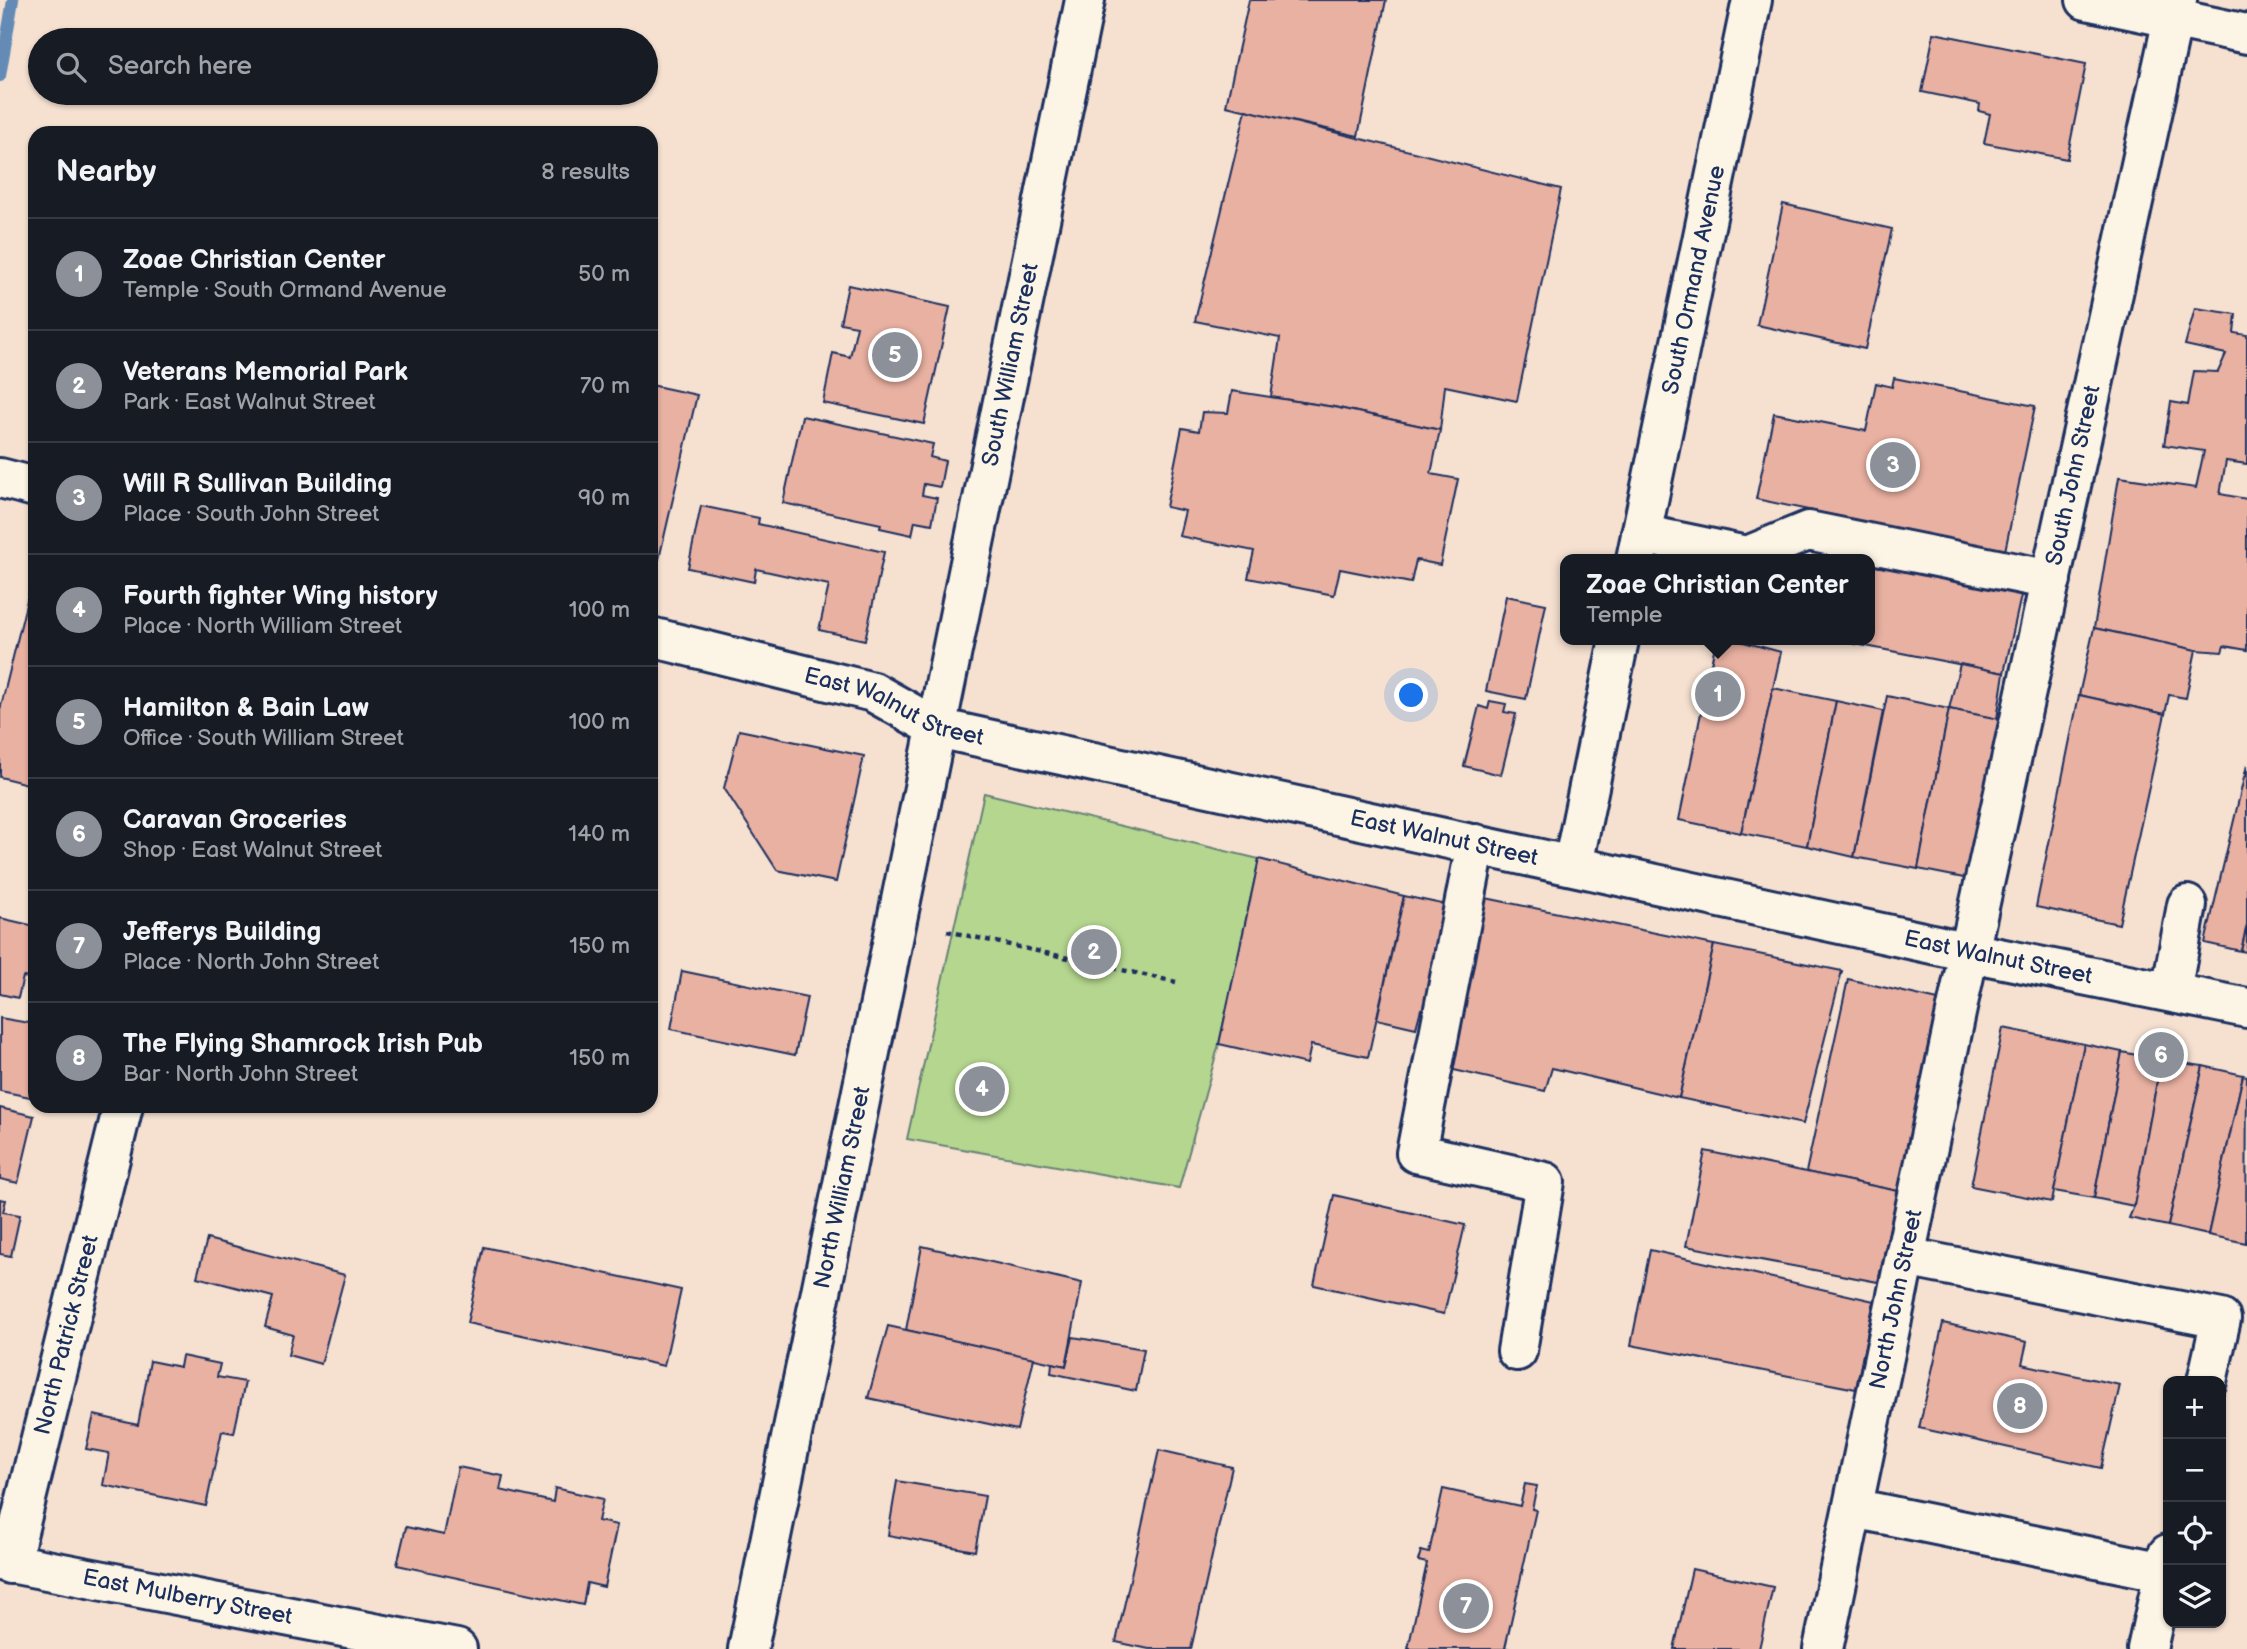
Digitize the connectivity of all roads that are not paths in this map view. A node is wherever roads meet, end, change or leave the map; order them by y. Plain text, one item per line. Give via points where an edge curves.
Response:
1 (1084, 0) edge
2 (1752, 0) edge
3 (2086, 0) edge
4 (2175, 9) edge
5 (2247, 34) edge
6 (1639, 547) edge
7 (1723, 554) edge
8 (1752, 554) edge
9 (2051, 580) junction
10 (658, 639) edge
11 (1618, 645) edge
12 (937, 728) junction
13 (1476, 844) junction
14 (1573, 865) junction
15 (2187, 905) dead end
16 (1969, 952) junction
17 (2171, 992) junction
18 (2247, 1008) edge
19 (121, 1113) edge
20 (1905, 1256) junction
21 (2234, 1321) edge
22 (1517, 1351) dead end
23 (2209, 1376) edge
24 (1853, 1508) junction
25 (5, 1562) edge
26 (2163, 1562) edge
27 (2166, 1565) edge
28 (760, 1647) edge
29 (457, 1649) edge
30 (1823, 1649) edge
31 (2147, 1649) edge

1 - 12 street, South William Street
2 - 6 street, South Ormand Avenue
3 - 4 street
4 - 5 street
4 - 9 street, South John Street
6 - 7 street
8 - 9 street via 1808,531
9 - 16 street, South John Street
10 - 12 street, East Walnut Street via 873,692
11 - 14 street
12 - 13 street, East Walnut Street
12 - 28 street, North William Street
13 - 14 street, East Walnut Street
13 - 22 street via 1416,1153 1545,1182
14 - 16 street, East Walnut Street
15 - 17 street
16 - 17 street, East Walnut Street
16 - 20 street, North John Street
17 - 18 street, East Walnut Street
19 - 25 street, North Patrick Street
20 - 21 street
20 - 24 street, North John Street
21 - 23 street
24 - 26 street
24 - 30 street, North John Street
25 - 29 street, East Mulberry Street
27 - 31 street

